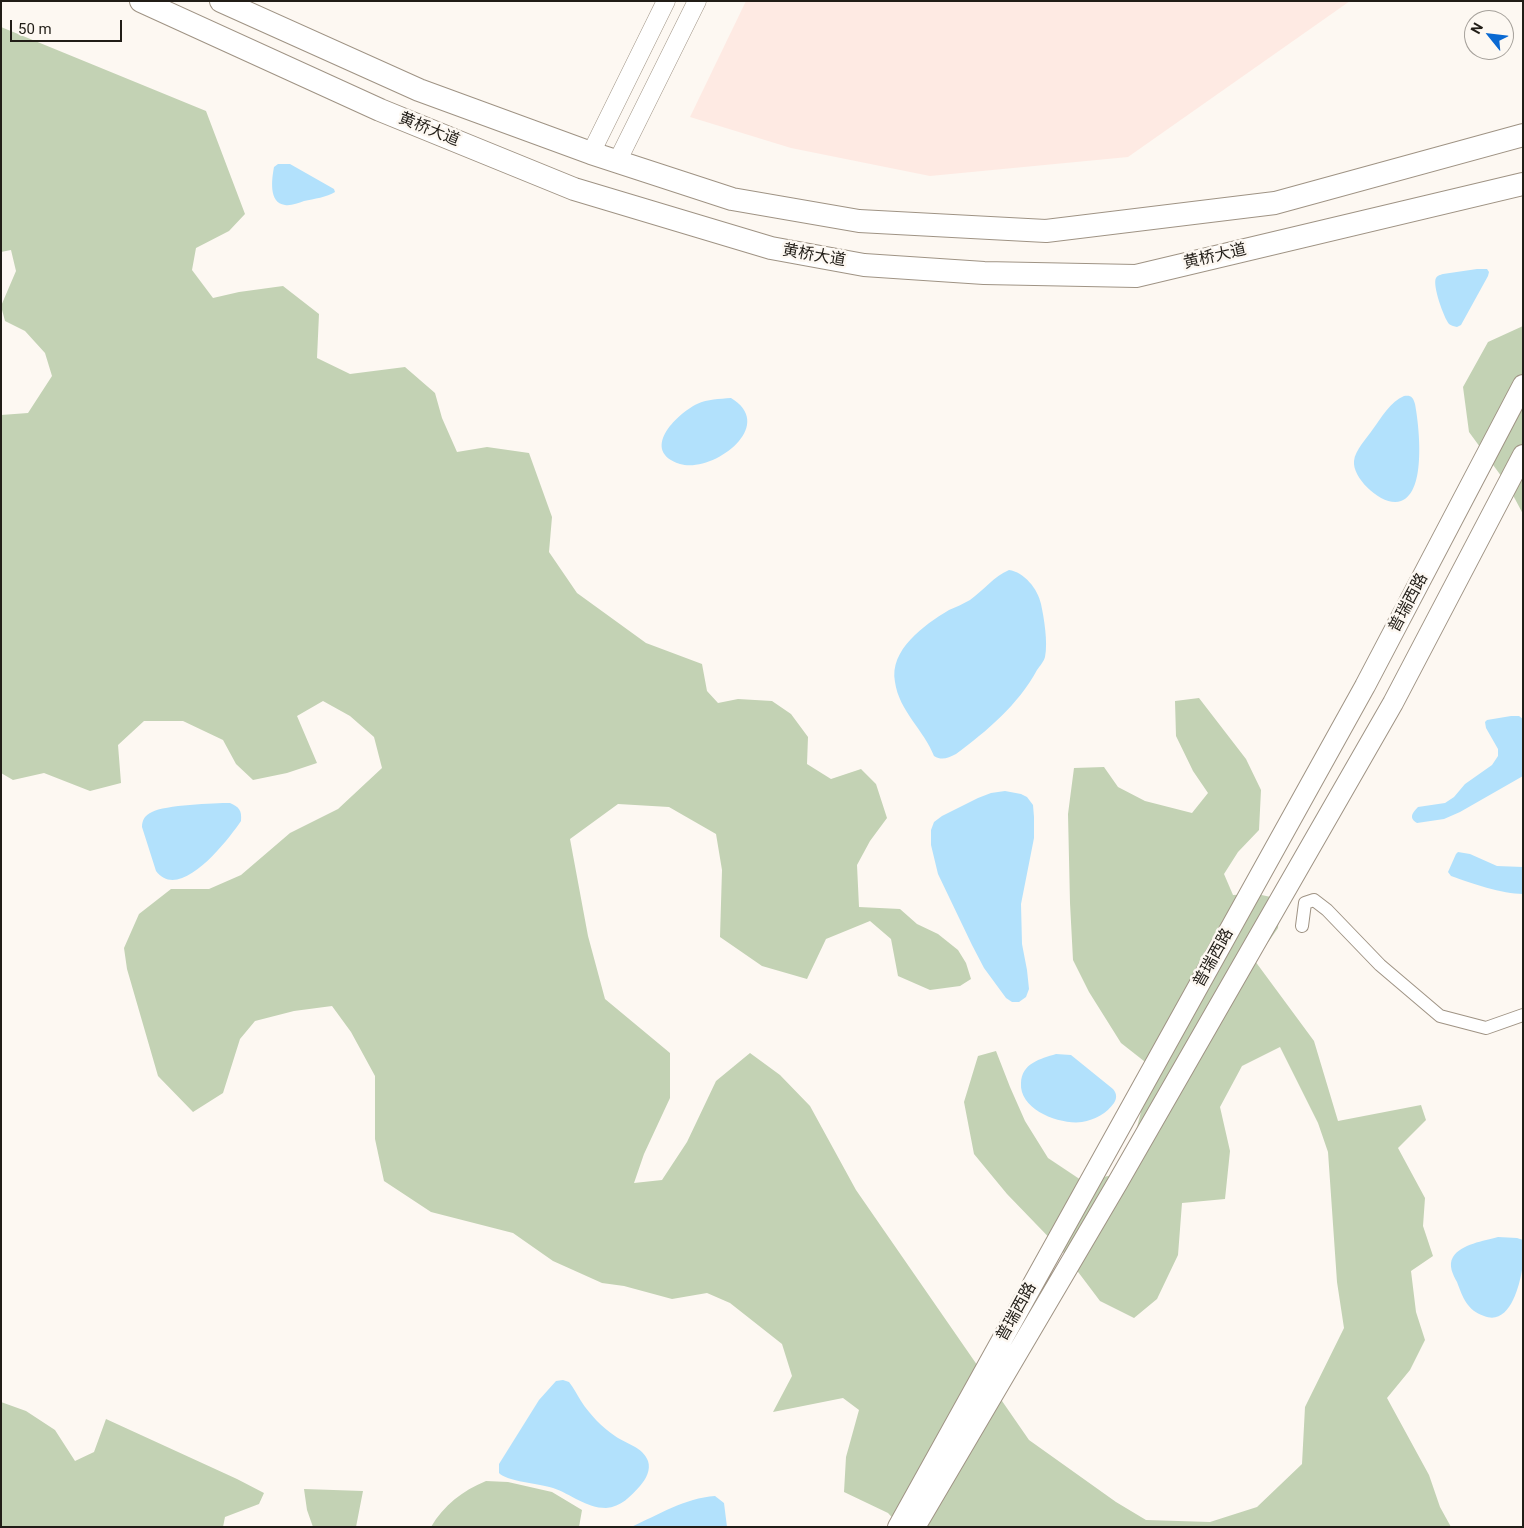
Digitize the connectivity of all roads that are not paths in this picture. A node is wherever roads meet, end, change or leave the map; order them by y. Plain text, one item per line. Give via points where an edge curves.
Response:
1 (141, 1) edge
2 (221, 1) edge
3 (666, 1) edge
4 (696, 1) edge
5 (1523, 135) edge
6 (591, 154) junction
7 (617, 162) junction
8 (1523, 184) edge
9 (1523, 385) edge
10 (1523, 455) edge
11 (1302, 926) dead end
12 (1523, 1015) edge
13 (898, 1527) edge
14 (915, 1527) edge

1 - 8 highway, 黄桥大道 via 380,110 574,189 771,248 864,265 984,273 1136,276
2 - 6 highway, 黄桥大道 via 419,90
3 - 6 street
4 - 7 street
5 - 7 highway, 黄桥大道 via 1275,203 1046,231 859,221 732,199
6 - 7 highway, 黄桥大道
9 - 13 main road, 普瑞西路 via 1365,686
10 - 14 main road, 普瑞西路 via 1394,703
11 - 12 street via 1304,903 1314,900 1440,1016 1486,1028

